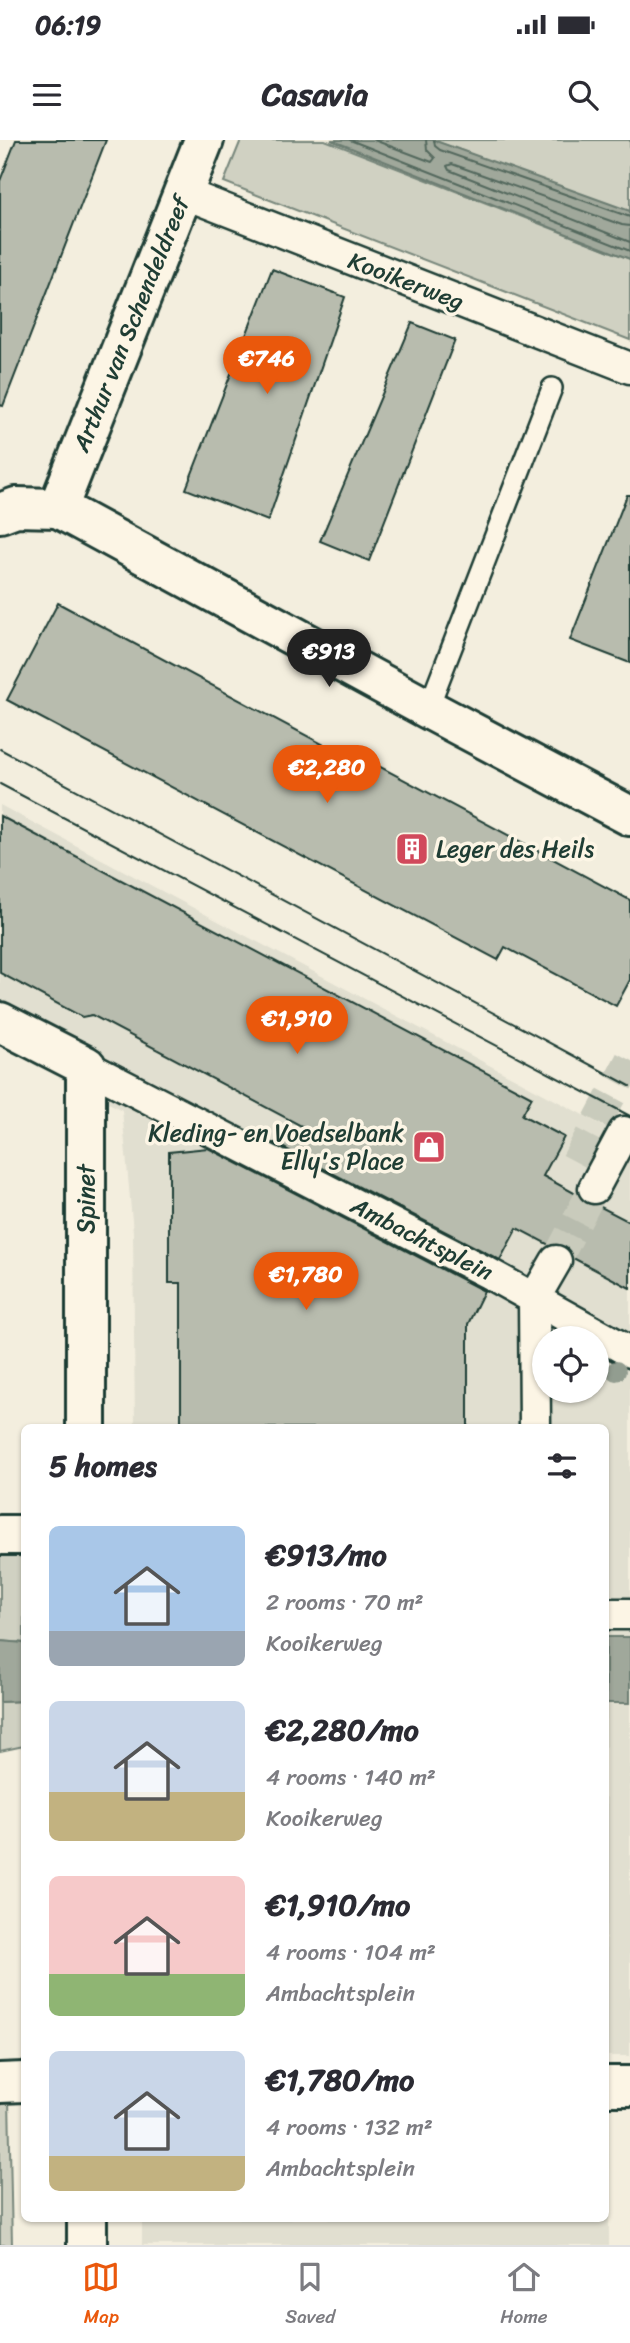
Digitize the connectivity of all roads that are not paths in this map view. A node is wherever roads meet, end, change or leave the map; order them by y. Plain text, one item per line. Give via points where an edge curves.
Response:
1 (204, 140) edge
2 (183, 193) junction
3 (630, 368) edge
4 (552, 388) dead end
5 (58, 508) junction
6 (0, 513) edge
7 (428, 709) junction
8 (630, 816) edge
9 (0, 1022) edge
10 (86, 1066) junction
11 (624, 1132) dead end
12 (594, 1188) tunnel mouth
13 (556, 1261) tunnel mouth
14 (523, 1282) junction
15 (630, 1352) edge
16 (86, 1424) edge
17 (535, 1424) edge
18 (0, 1535) edge
19 (21, 1535) edge
20 (609, 1614) edge
21 (630, 1614) edge
22 (21, 2082) edge
23 (0, 2083) edge
24 (609, 2086) edge
25 (630, 2086) edge
26 (87, 2222) edge
27 (87, 2245) edge

1 - 2 street, Arthur van Schendeldreef
2 - 3 street, Kooikerweg
2 - 5 street, Arthur van Schendeldreef
4 - 7 lane
5 - 6 street via 16,507
5 - 7 street
7 - 8 street
9 - 10 street
10 - 14 street, Ambachtsplein
10 - 16 street, Spinet
11 - 12 street
13 - 14 street
14 - 15 street, Ambachtsplein
14 - 17 street
18 - 19 street
20 - 21 street
22 - 23 street
24 - 25 street
26 - 27 street

